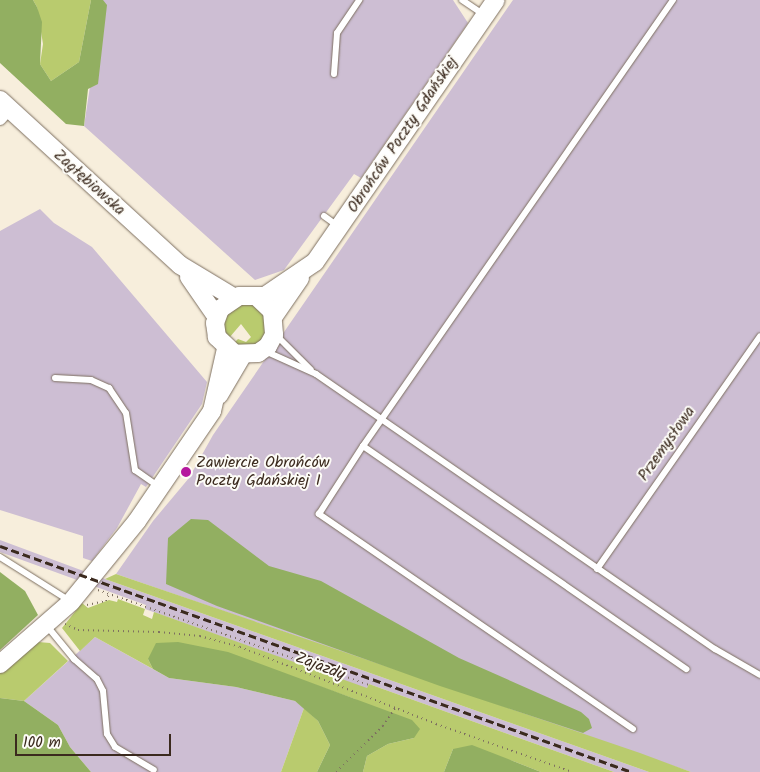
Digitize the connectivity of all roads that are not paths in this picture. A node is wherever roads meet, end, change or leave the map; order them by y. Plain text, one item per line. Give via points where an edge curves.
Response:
1 (359, 0) edge
2 (462, 0) edge
3 (496, 0) edge
4 (673, 0) edge
5 (485, 16) junction
6 (334, 74) dead end
7 (3, 110) edge
8 (324, 216) dead end
9 (340, 227) junction
10 (180, 265) junction
11 (308, 268) junction
12 (233, 297) junction
13 (256, 297) junction
14 (216, 316) junction
15 (275, 323) junction
16 (760, 336) edge
17 (261, 351) junction
18 (234, 352) junction
19 (316, 374) junction
20 (55, 378) dead end
21 (382, 419) junction
22 (363, 446) junction
23 (160, 488) junction
24 (0, 557) edge
25 (597, 569) junction
26 (76, 601) junction
27 (52, 620) junction
28 (0, 664) edge
29 (686, 668) dead end
30 (760, 675) edge
31 (633, 730) dead end
32 (154, 770) dead end

1 - 6 lane via 337,33
2 - 5 lane
3 - 5 main road, Obrońców Poczty Gdańskiej
4 - 21 lane
5 - 9 main road, Obrońców Poczty Gdańskiej
7 - 10 main road, Zagłębiowska
8 - 9 lane
9 - 11 main road, Obrońców Poczty Gdańskiej
10 - 12 main road, Zagłębiowska
10 - 14 main road, Zagłębiowska
11 - 13 main road, Obrońców Poczty Gdańskiej via 266,296
11 - 15 main road, Obrońców Poczty Gdańskiej
12 - 13 main road
12 - 14 main road via 224,303
13 - 15 main road via 266,303
14 - 18 main road via 217,337
15 - 17 main road via 272,340
15 - 19 lane via 278,338
16 - 25 lane, Przemysłowa
17 - 18 main road
17 - 19 lane
18 - 23 main road via 206,420
19 - 21 lane
20 - 23 lane via 91,380 109,388 126,413 135,470
21 - 22 lane
21 - 25 lane
22 - 29 lane
22 - 31 lane via 321,508 322,518
23 - 26 main road
24 - 26 lane
25 - 30 lane via 746,670
26 - 27 main road
27 - 28 main road
27 - 32 lane via 74,659 97,679 103,691 107,734 115,747

